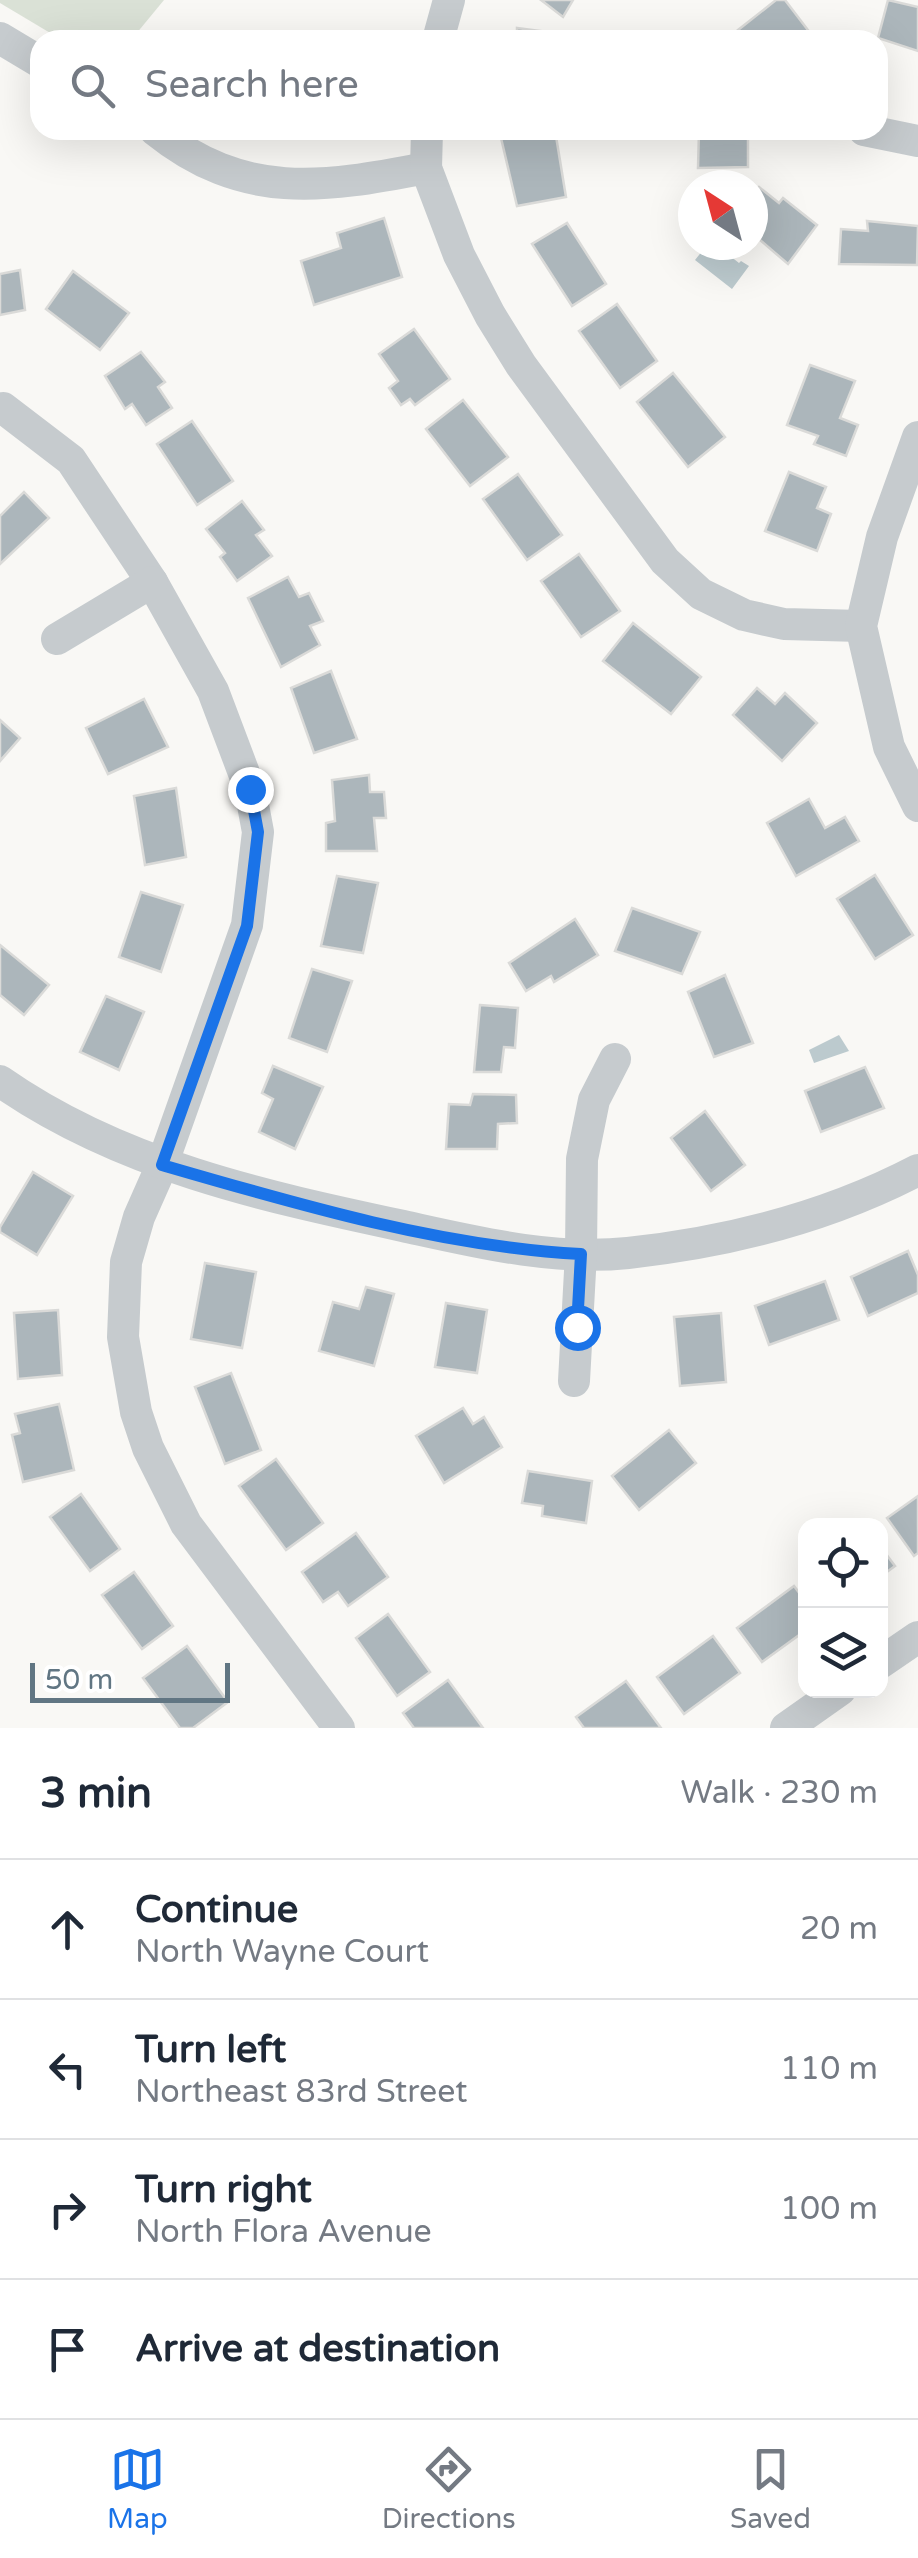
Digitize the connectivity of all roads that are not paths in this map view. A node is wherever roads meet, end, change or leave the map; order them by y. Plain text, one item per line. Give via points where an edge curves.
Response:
1 (449, 0) edge
2 (441, 30) edge
3 (0, 38) edge
4 (30, 56) edge
5 (888, 135) edge
6 (168, 140) edge
7 (427, 140) edge
8 (918, 142) edge
9 (426, 168) junction
10 (3, 408) dead end
11 (918, 437) edge
12 (152, 582) junction
13 (861, 626) junction
14 (57, 639) dead end
15 (918, 806) edge
16 (614, 1059) dead end
17 (0, 1081) edge
18 (162, 1165) junction
19 (918, 1170) edge
20 (581, 1254) junction
21 (574, 1381) dead end
22 (918, 1637) edge
23 (888, 1658) edge
24 (829, 1698) edge
25 (339, 1728) edge
26 (786, 1728) edge

1 - 2 street
3 - 4 street
5 - 8 street
6 - 9 street via 201,162 276,182 316,186
7 - 9 street
9 - 13 street via 490,315 665,560 701,594 744,615 784,624
10 - 12 street via 71,460
11 - 13 street via 882,536
12 - 14 street
12 - 18 street via 213,692 250,789 258,832 247,926
13 - 15 street via 889,747
16 - 20 street via 594,1100 582,1159
17 - 18 street via 79,1129
18 - 20 street via 467,1240
18 - 25 street via 126,1262 123,1336 136,1412 186,1524
19 - 20 street via 820,1214 767,1228 626,1253
20 - 21 street
22 - 23 street
24 - 26 street

